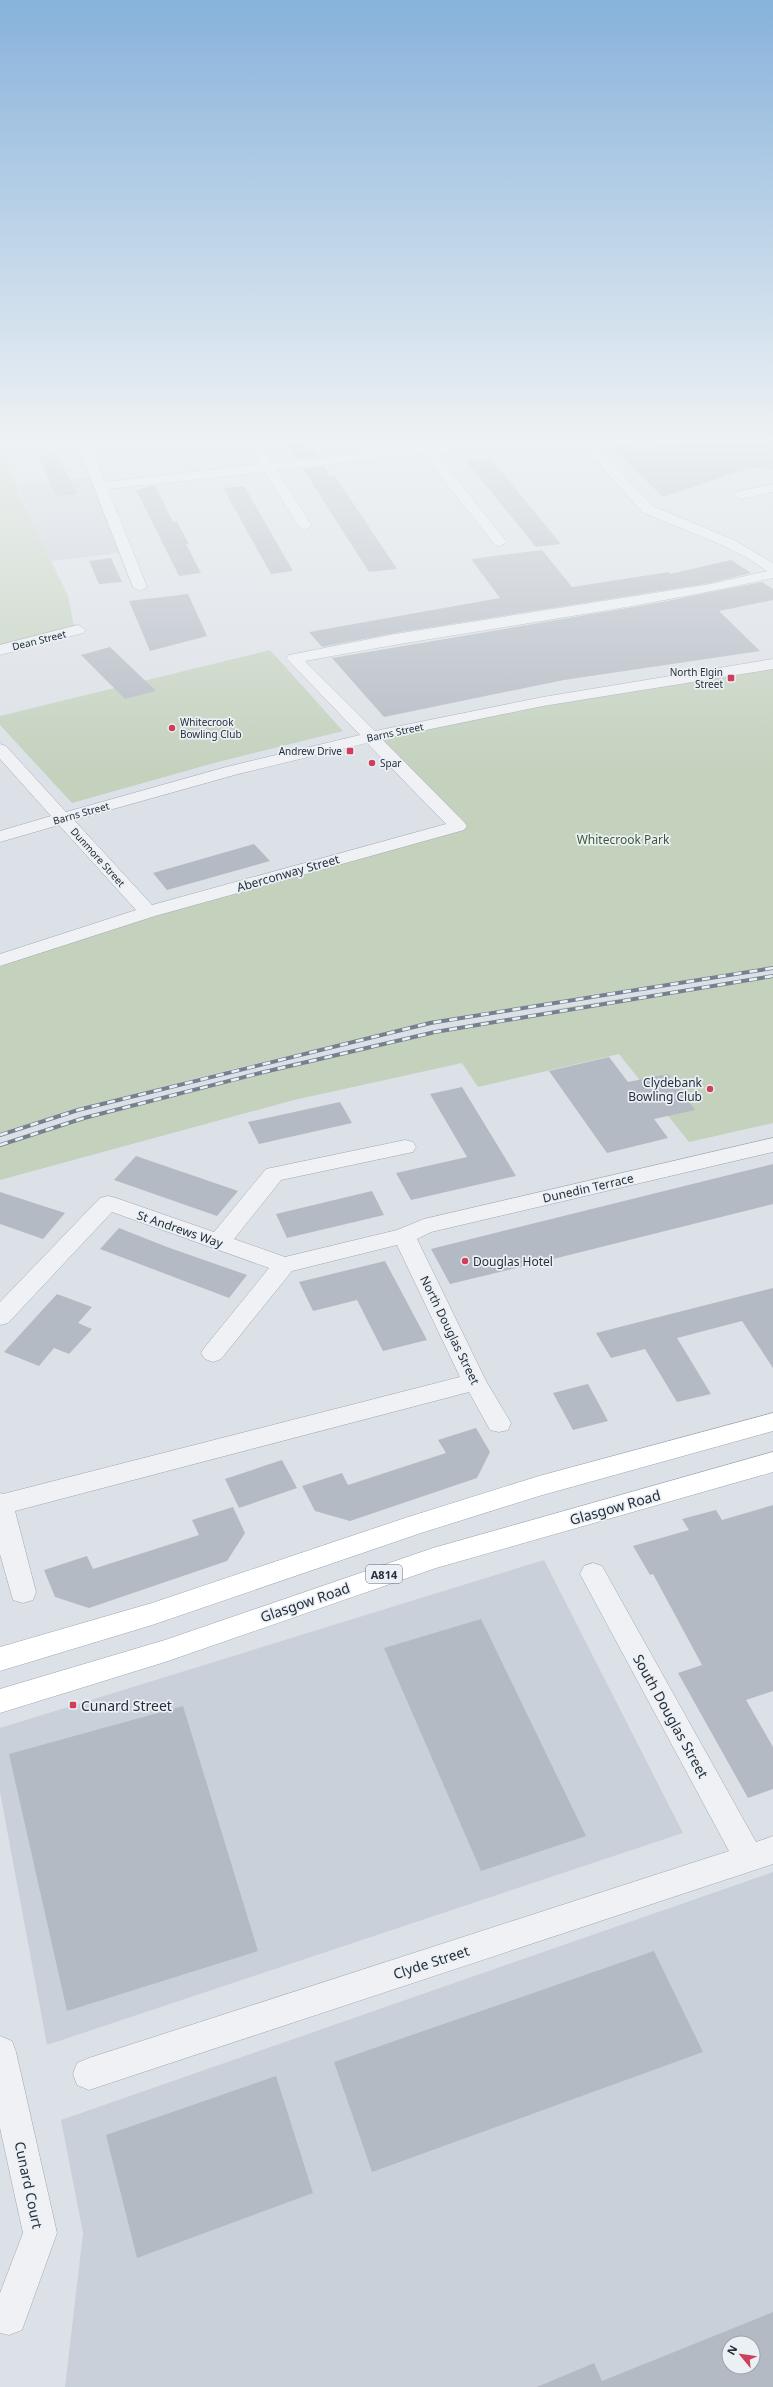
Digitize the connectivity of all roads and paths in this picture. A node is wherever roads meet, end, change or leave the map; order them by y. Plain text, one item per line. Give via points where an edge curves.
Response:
1 (126, 550) edge
2 (744, 550) edge
3 (773, 569) edge
4 (773, 574) edge
5 (140, 587) dead end
6 (78, 630) dead end
7 (0, 650) edge
8 (773, 664) edge
9 (369, 737) junction
10 (0, 748) edge
11 (62, 818) junction
12 (0, 837) edge
13 (148, 912) junction
14 (0, 960) edge
15 (773, 1146) edge
16 (405, 1147) dead end
17 (404, 1236) junction
18 (219, 1242) junction
19 (284, 1265) junction
20 (0, 1317) edge
21 (213, 1353) dead end
22 (475, 1382) junction
23 (773, 1422) edge
24 (499, 1423) dead end
25 (773, 1462) edge
26 (0, 1504) edge
27 (593, 1574) dead end
28 (24, 1592) dead end
29 (0, 1659) edge
30 (0, 1701) edge
31 (761, 1854) edge
32 (0, 2052) edge
33 (89, 2074) dead end
34 (4, 2088) edge
35 (0, 2315) edge

1 - 5 street
2 - 3 street
4 - 9 street via 711,588 410,636 294,658
6 - 7 street, Dean Street
8 - 9 street, Barns Street via 578,695
9 - 11 street, Barns Street via 228,772
9 - 13 street, Aberconway Street via 458,826
10 - 11 street, Dunmore Street
11 - 12 street, Barns Street
11 - 13 street, Dunmore Street
13 - 14 street, Aberconway Street
15 - 17 street, Dunedin Terrace via 424,1226
16 - 18 street via 274,1174
17 - 19 street
17 - 22 street, North Douglas Street
18 - 19 street, St Andrews Way
18 - 20 street, St Andrews Way via 108,1204
19 - 21 street
22 - 24 street, North Douglas Street
22 - 26 street
23 - 29 main road via 414,1525 152,1614
25 - 30 main road, Glasgow Road / A814 via 433,1558 165,1651
26 - 28 street
27 - 31 street, South Douglas Street
31 - 33 street, Clyde Street
32 - 34 street
34 - 35 street, Cunard Court via 40,2233 9,2317

